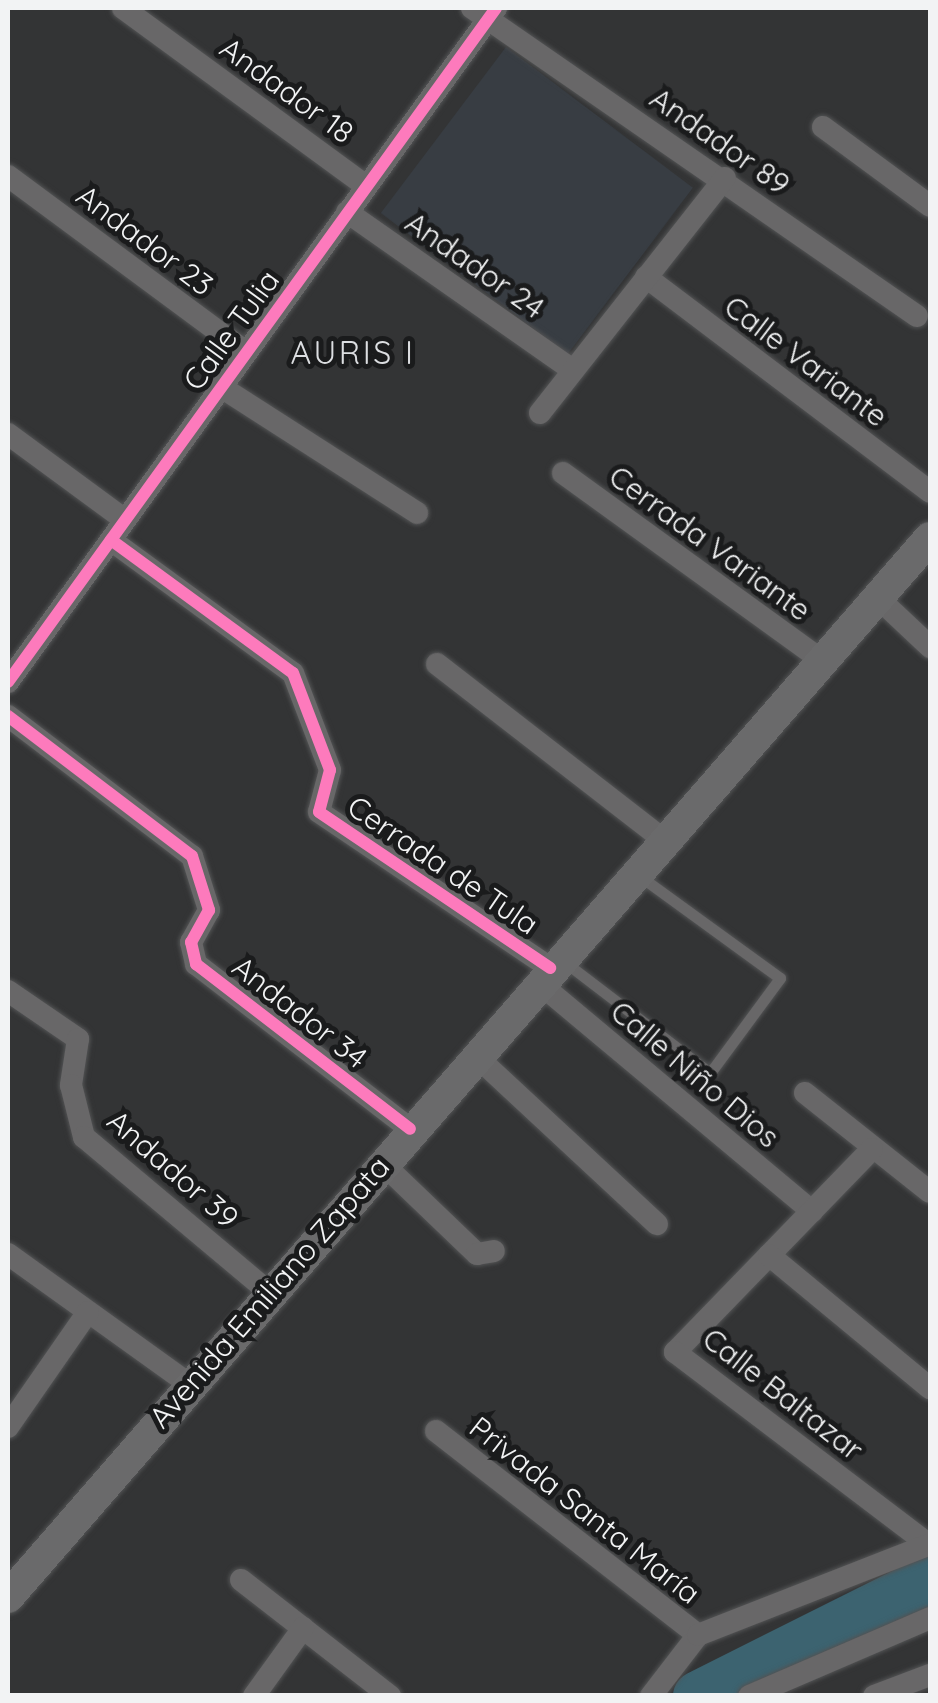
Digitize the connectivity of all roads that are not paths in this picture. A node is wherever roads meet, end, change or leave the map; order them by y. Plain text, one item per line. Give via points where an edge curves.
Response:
1 (124, 8) edge
2 (485, 11) edge
3 (823, 127) dead end
4 (8, 176) edge
5 (725, 178) junction
6 (366, 186) junction
7 (930, 206) edge
8 (348, 212) junction
9 (646, 278) junction
10 (917, 316) dead end
11 (246, 352) junction
12 (568, 367) junction
13 (222, 386) junction
14 (540, 413) dead end
15 (8, 434) edge
16 (563, 473) dead end
17 (930, 492) edge
18 (417, 513) dead end
19 (125, 520) junction
20 (930, 538) edge
21 (110, 540) junction
22 (877, 597) junction
23 (930, 646) edge
24 (823, 661) junction
25 (437, 664) dead end
26 (8, 682) edge
27 (8, 716) edge
28 (663, 839) junction
29 (634, 871) junction
30 (549, 970) junction
31 (8, 991) edge
32 (476, 1056) junction
33 (806, 1094) dead end
34 (410, 1129) junction
35 (872, 1149) junction
36 (381, 1162) junction
37 (930, 1192) edge
38 (812, 1211) junction
39 (656, 1224) dead end
40 (494, 1252) dead end
41 (8, 1254) edge
42 (769, 1255) junction
43 (269, 1292) junction
44 (88, 1312) junction
45 (189, 1384) junction
46 (930, 1388) edge
47 (10, 1417) edge
48 (436, 1431) dead end
49 (929, 1545) edge
50 (241, 1580) dead end
51 (8, 1597) edge
52 (930, 1618) edge
53 (303, 1628) junction
54 (698, 1636) junction
55 (930, 1675) edge
56 (254, 1696) edge
57 (390, 1696) edge
58 (651, 1696) edge
59 (749, 1696) edge
60 (874, 1696) edge

1 - 6 street, Andador 18
2 - 5 street, Andador 89
2 - 6 street, Calle Tulia
3 - 7 street
4 - 11 street, Andador 23
5 - 9 street
5 - 10 street, Andador 89
6 - 8 street, Calle Tulia
8 - 11 street, Calle Tulia
8 - 12 street, Andador 24
9 - 12 street
9 - 17 street, Calle Variante
11 - 13 street, Calle Tulia
12 - 14 street
13 - 18 street
13 - 19 street, Calle Tulia
15 - 19 street
16 - 24 street, Cerrada Variante
19 - 21 street, Calle Tulia
20 - 22 main road, Avenida Emiliano Zapata
21 - 26 street, Calle Tulia
21 - 30 street, Cerrada de Tula via 293,673 330,770 319,812
22 - 23 street
22 - 24 main road, Avenida Emiliano Zapata
24 - 28 main road, Avenida Emiliano Zapata
25 - 28 street
27 - 34 street, Andador 34 via 192,856 209,910 191,942 196,964
28 - 29 main road, Avenida Emiliano Zapata
29 - 30 main road, Avenida Emiliano Zapata
29 - 30 lane via 780,978 710,1073
30 - 32 main road, Avenida Emiliano Zapata
30 - 38 street, Calle Niño Dios
31 - 43 street, Andador 39 via 78,1039 70,1084 84,1137
32 - 34 main road, Avenida Emiliano Zapata
32 - 39 street
33 - 35 street
34 - 36 main road, Avenida Emiliano Zapata
35 - 37 street
35 - 38 street, Calle Baltazar
36 - 40 street via 478,1254
36 - 43 main road, Avenida Emiliano Zapata
38 - 42 street, Calle Baltazar
41 - 44 street
42 - 46 street
42 - 49 street, Calle Baltazar via 675,1352
43 - 45 main road, Avenida Emiliano Zapata
44 - 45 street
44 - 47 street
45 - 51 main road, Avenida Emiliano Zapata
48 - 54 street, Privada Santa María
49 - 54 street
50 - 53 street
52 - 59 street
53 - 56 street
53 - 57 street
54 - 58 street
55 - 60 street

